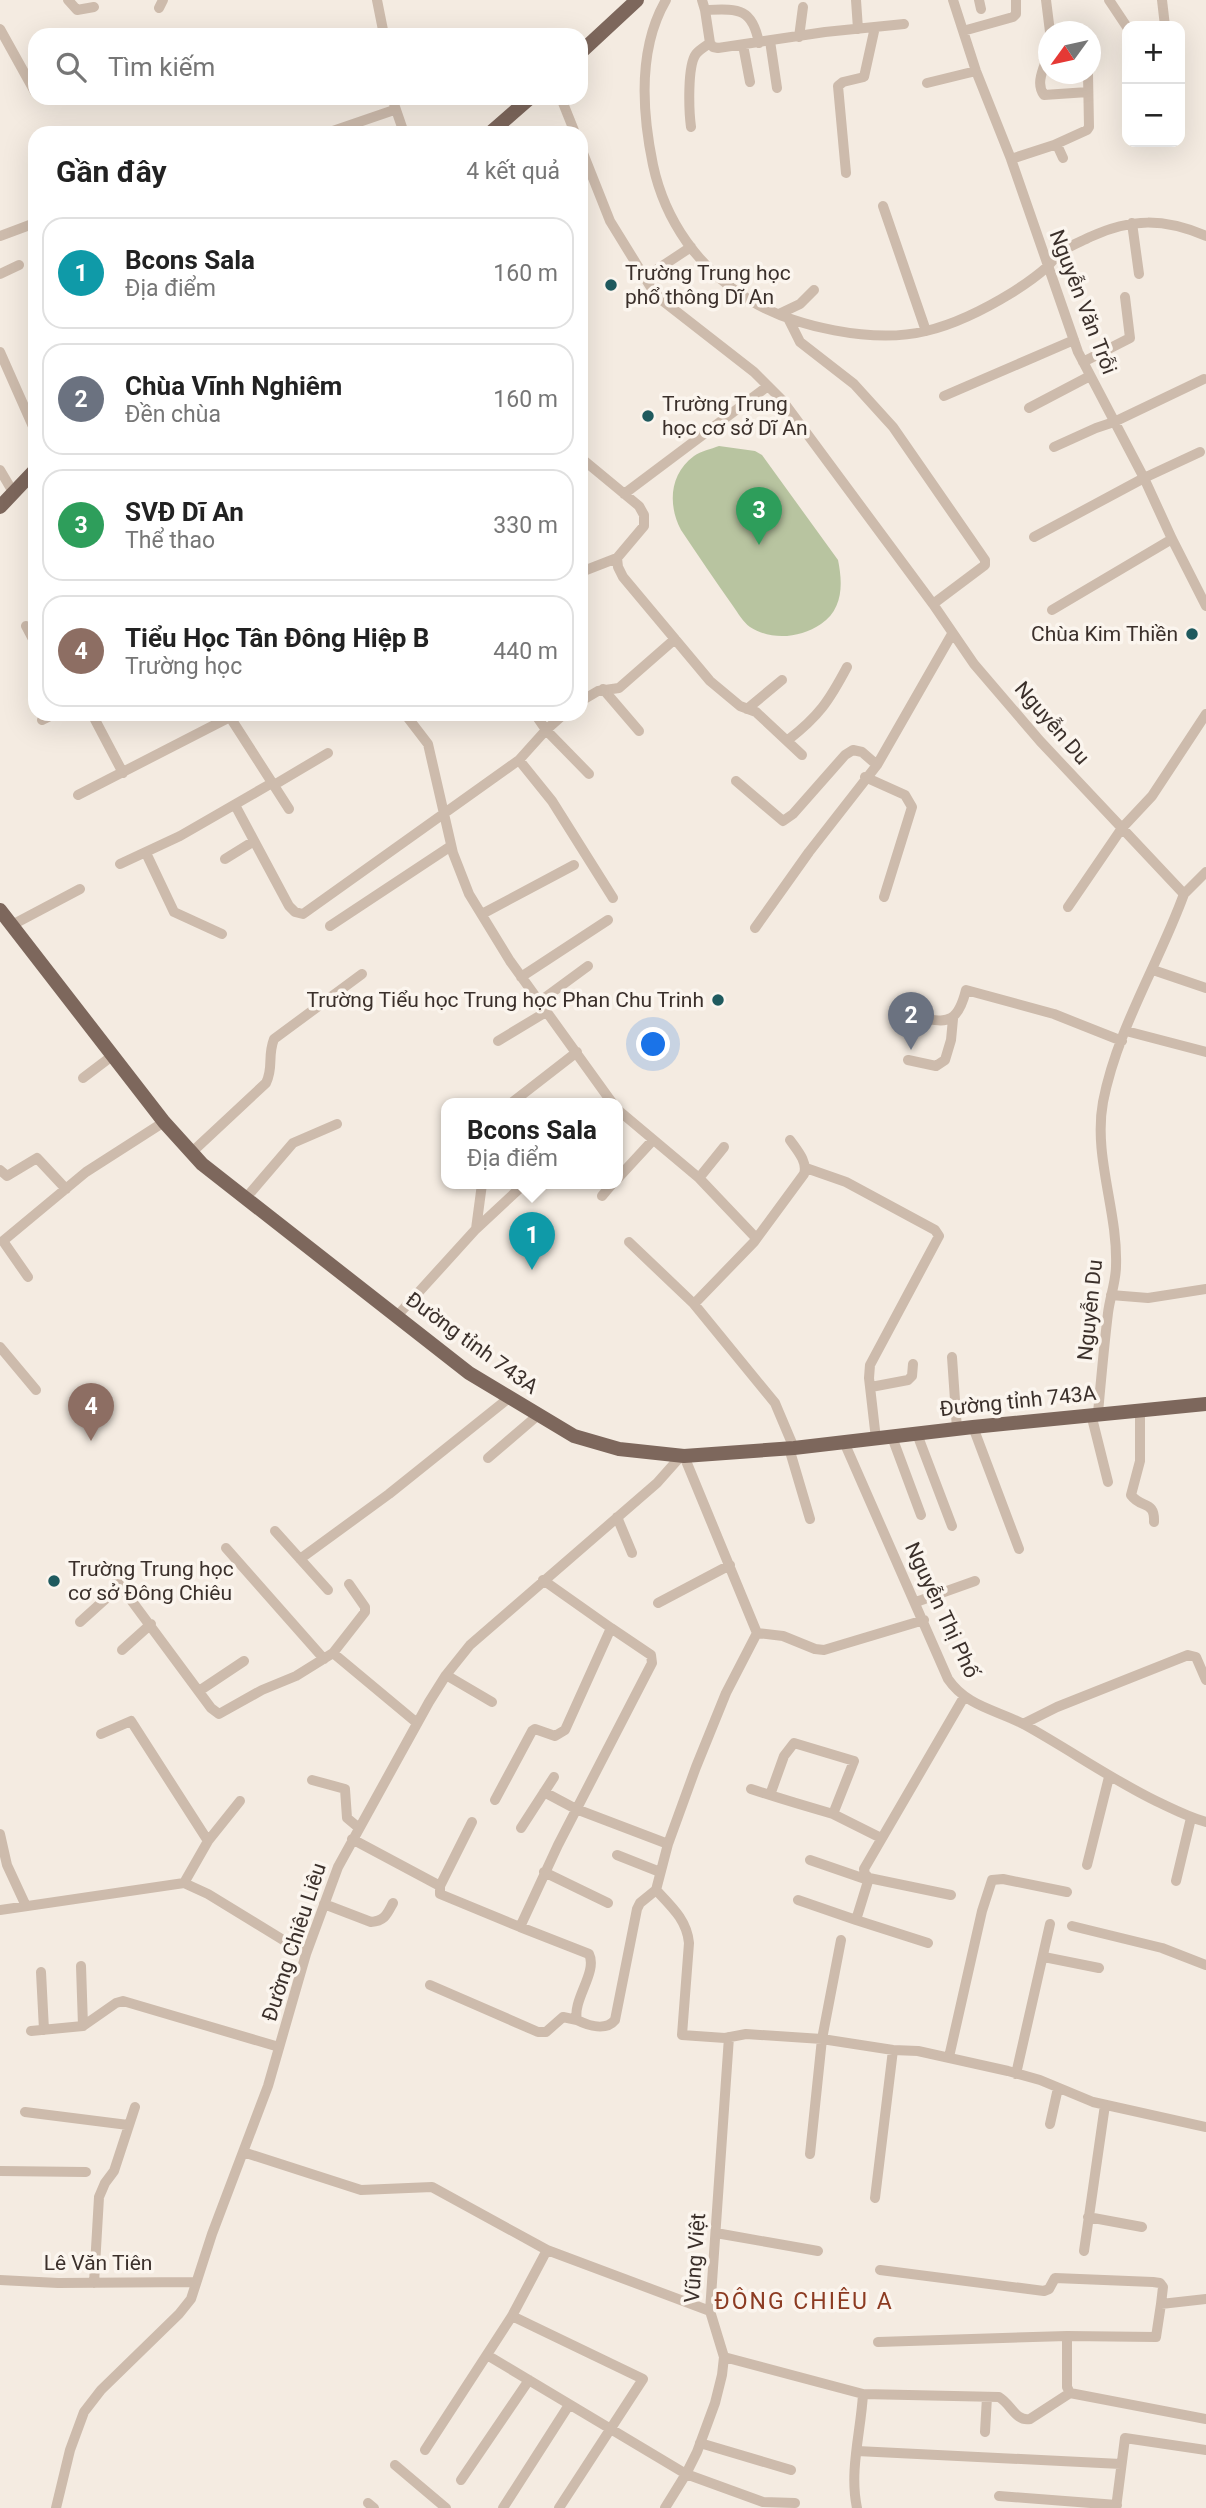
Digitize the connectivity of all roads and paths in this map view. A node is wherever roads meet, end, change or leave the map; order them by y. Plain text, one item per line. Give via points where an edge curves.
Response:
1 (68, 0) edge
2 (377, 0) edge
3 (637, 0) edge
4 (666, 0) edge
5 (856, 0) edge
6 (953, 0) edge
7 (1016, 0) edge
8 (1046, 0) edge
9 (1109, 0) edge
10 (1162, 0) edge
11 (703, 5) edge
12 (94, 7) dead end
13 (803, 7) dead end
14 (1049, 21) edge
15 (1123, 21) edge
16 (1164, 21) edge
17 (904, 24) dead end
18 (875, 27) junction
19 (383, 28) edge
20 (0, 29) edge
21 (858, 29) junction
22 (963, 31) junction
23 (799, 37) junction
24 (764, 42) junction
25 (710, 43) junction
26 (743, 45) junction
27 (588, 46) edge
28 (975, 71) junction
29 (28, 79) edge
30 (750, 82) dead end
31 (927, 83) dead end
32 (1040, 84) edge
33 (1088, 84) edge
34 (777, 88) dead end
35 (1088, 92) junction
36 (391, 105) edge
37 (393, 105) edge
38 (522, 105) edge
39 (564, 105) edge
40 (343, 126) edge
41 (401, 126) edge
42 (498, 126) edge
43 (572, 126) edge
44 (691, 127) dead end
45 (1054, 145) junction
46 (1063, 158) dead end
47 (1011, 159) junction
48 (588, 166) edge
49 (846, 173) dead end
50 (883, 206) dead end
51 (1132, 223) junction
52 (28, 226) edge
53 (0, 236) edge
54 (1206, 236) edge
55 (691, 247) junction
56 (19, 265) dead end
57 (1047, 267) junction
58 (0, 274) edge
59 (1139, 274) dead end
60 (644, 278) junction
61 (814, 290) dead end
62 (1125, 297) dead end
63 (784, 316) junction
64 (926, 331) junction
65 (1074, 340) junction
66 (0, 352) edge
67 (1083, 362) junction
68 (1090, 376) junction
69 (1204, 379) edge
70 (768, 386) junction
71 (944, 396) dead end
72 (1028, 408) dead end
73 (28, 415) edge
74 (1114, 422) junction
75 (1054, 447) dead end
76 (1200, 452) dead end
77 (588, 464) edge
78 (0, 470) edge
79 (28, 477) edge
80 (1144, 478) junction
81 (13, 492) junction
82 (624, 494) junction
83 (0, 508) edge
84 (1034, 537) dead end
85 (1172, 539) junction
86 (617, 558) junction
87 (588, 569) edge
88 (933, 604) junction
89 (1206, 606) edge
90 (1052, 610) dead end
91 (26, 626) dead end
92 (28, 630) edge
93 (952, 634) junction
94 (675, 639) junction
95 (847, 667) dead end
96 (782, 680) dead end
97 (603, 689) junction
98 (588, 695) edge
99 (747, 709) junction
100 (1206, 714) edge
101 (96, 721) edge
102 (218, 721) edge
103 (233, 721) edge
104 (410, 721) edge
105 (540, 721) edge
106 (556, 721) edge
107 (1202, 727) edge
108 (546, 730) junction
109 (639, 732) dead end
110 (788, 740) junction
111 (328, 753) dead end
112 (802, 755) dead end
113 (519, 760) junction
114 (877, 765) junction
115 (123, 773) junction
116 (589, 774) dead end
117 (865, 777) junction
118 (736, 780) dead end
119 (273, 784) junction
120 (78, 795) dead end
121 (235, 805) junction
122 (289, 809) dead end
123 (443, 812) junction
124 (1122, 828) junction
125 (254, 841) junction
126 (451, 846) junction
127 (146, 853) junction
128 (225, 859) dead end
129 (120, 864) dead end
130 (574, 864) dead end
131 (1206, 872) edge
132 (80, 889) dead end
133 (1184, 894) junction
134 (884, 897) dead end
135 (613, 898) dead end
136 (1068, 907) dead end
137 (0, 910) edge
138 (481, 914) junction
139 (608, 920) dead end
140 (12, 925) junction
141 (330, 926) dead end
142 (755, 928) dead end
143 (222, 934) dead end
144 (588, 966) dead end
145 (1153, 970) junction
146 (362, 974) dead end
147 (521, 977) junction
148 (1206, 988) edge
149 (542, 1007) junction
150 (905, 1018) dead end
151 (953, 1019) junction
152 (1124, 1036) junction
153 (498, 1041) dead end
154 (577, 1052) junction
155 (1206, 1052) edge
156 (113, 1056) junction
157 (908, 1060) dead end
158 (83, 1079) dead end
159 (518, 1098) edge
160 (609, 1098) edge
161 (623, 1114) edge
162 (164, 1122) junction
163 (337, 1124) dead end
164 (653, 1140) junction
165 (790, 1140) dead end
166 (724, 1147) dead end
167 (191, 1153) junction
168 (806, 1168) junction
169 (0, 1170) edge
170 (623, 1173) edge
171 (699, 1178) junction
172 (66, 1189) junction
173 (481, 1189) edge
174 (519, 1189) edge
175 (608, 1189) edge
176 (602, 1196) dead end
177 (245, 1199) junction
178 (476, 1229) junction
179 (756, 1238) junction
180 (1, 1242) edge
181 (629, 1242) dead end
182 (28, 1278) dead end
183 (1206, 1289) edge
184 (1111, 1295) junction
185 (694, 1304) junction
186 (397, 1316) junction
187 (0, 1347) edge
188 (953, 1357) dead end
189 (913, 1364) dead end
190 (872, 1387) junction
191 (36, 1390) dead end
192 (509, 1398) junction
193 (1206, 1404) edge
194 (1140, 1410) junction
195 (1094, 1414) junction
196 (537, 1416) junction
197 (973, 1427) junction
198 (957, 1429) junction
199 (917, 1434) junction
200 (892, 1437) junction
201 (876, 1439) junction
202 (844, 1442) junction
203 (792, 1448) junction
204 (682, 1456) junction
205 (488, 1458) dead end
206 (1108, 1482) dead end
207 (920, 1515) dead end
208 (617, 1517) junction
209 (810, 1519) dead end
210 (1154, 1522) dead end
211 (952, 1526) dead end
212 (275, 1531) dead end
213 (226, 1548) dead end
214 (1019, 1549) dead end
215 (632, 1553) dead end
216 (300, 1559) junction
217 (730, 1566) junction
218 (543, 1580) junction
219 (975, 1581) dead end
220 (349, 1584) dead end
221 (328, 1590) dead end
222 (916, 1602) junction
223 (658, 1603) dead end
224 (924, 1620) junction
225 (80, 1622) dead end
226 (151, 1624) junction
227 (611, 1628) junction
228 (757, 1633) junction
229 (122, 1650) dead end
230 (328, 1656) junction
231 (244, 1661) dead end
232 (446, 1675) junction
233 (1206, 1680) edge
234 (199, 1691) junction
235 (964, 1697) junction
236 (492, 1702) dead end
237 (417, 1723) junction
238 (1023, 1724) junction
239 (101, 1734) dead end
240 (554, 1777) dead end
241 (1109, 1777) junction
242 (312, 1780) dead end
243 (751, 1789) dead end
244 (544, 1792) junction
245 (770, 1795) junction
246 (495, 1800) dead end
247 (240, 1801) dead end
248 (576, 1809) junction
249 (833, 1814) junction
250 (1191, 1818) junction
251 (472, 1822) dead end
252 (1206, 1822) edge
253 (359, 1828) junction
254 (521, 1828) dead end
255 (0, 1834) edge
256 (881, 1838) junction
257 (352, 1839) junction
258 (208, 1841) junction
259 (668, 1844) junction
260 (617, 1856) dead end
261 (810, 1860) dead end
262 (1087, 1865) dead end
263 (544, 1872) junction
264 (660, 1872) junction
265 (868, 1879) junction
266 (1176, 1881) dead end
267 (184, 1883) junction
268 (440, 1886) junction
269 (656, 1890) junction
270 (1067, 1892) dead end
271 (951, 1895) dead end
272 (798, 1900) dead end
273 (393, 1903) dead end
274 (608, 1903) dead end
275 (324, 1904) junction
276 (26, 1906) junction
277 (0, 1910) edge
278 (856, 1920) junction
279 (1050, 1924) dead end
280 (1072, 1926) dead end
281 (520, 1927) junction
282 (841, 1940) dead end
283 (928, 1943) dead end
284 (306, 1954) junction
285 (1044, 1957) junction
286 (1206, 1965) edge
287 (81, 1966) dead end
288 (1099, 1968) dead end
289 (41, 1972) dead end
290 (430, 1985) dead end
291 (577, 2020) junction
292 (83, 2026) junction
293 (44, 2030) junction
294 (31, 2031) dead end
295 (729, 2037) junction
296 (821, 2039) junction
297 (279, 2047) junction
298 (893, 2050) junction
299 (949, 2057) junction
300 (1016, 2074) junction
301 (1058, 2088) junction
302 (1105, 2105) junction
303 (135, 2107) dead end
304 (25, 2112) dead end
305 (1050, 2124) dead end
306 (128, 2126) junction
307 (1206, 2127) edge
308 (243, 2152) junction
309 (810, 2154) dead end
310 (0, 2171) edge
311 (86, 2172) dead end
312 (875, 2198) dead end
313 (1088, 2217) junction
314 (1142, 2227) dead end
315 (716, 2233) junction
316 (547, 2250) junction
317 (818, 2250) dead end
318 (1084, 2251) dead end
319 (880, 2270) dead end
320 (0, 2280) edge
321 (196, 2282) junction
322 (94, 2283) junction
323 (1206, 2299) edge
324 (1161, 2304) junction
325 (710, 2311) junction
326 (512, 2316) junction
327 (1067, 2336) junction
328 (878, 2342) dead end
329 (487, 2355) junction
330 (724, 2357) junction
331 (529, 2381) junction
332 (1070, 2393) junction
333 (863, 2394) junction
334 (987, 2397) junction
335 (569, 2406) junction
336 (1206, 2419) edge
337 (612, 2428) junction
338 (985, 2432) dead end
339 (700, 2443) junction
340 (425, 2450) dead end
341 (1206, 2450) edge
342 (858, 2451) junction
343 (1121, 2464) junction
344 (395, 2465) dead end
345 (790, 2470) dead end
346 (686, 2474) junction
347 (461, 2480) dead end
348 (999, 2496) dead end
349 (795, 2503) dead end
350 (1116, 2507) edge
351 (56, 2508) edge
352 (446, 2508) edge
353 (503, 2508) edge
354 (559, 2508) edge
355 (665, 2508) edge
356 (857, 2508) edge

1 - 12 street via 76,10
2 - 19 street
3 - 27 main road
4 - 55 street via 647,63 646,126 657,182
5 - 21 street
6 - 22 street, Nguyễn Văn Trỗi
7 - 22 street via 1013,17
8 - 14 street
9 - 15 street
10 - 16 street
11 - 24 street via 746,15
11 - 25 street
13 - 23 street
17 - 18 street
18 - 21 street
18 - 49 street via 867,72 859,80 838,86
20 - 29 street
21 - 23 street
22 - 28 street, Nguyễn Văn Trỗi
23 - 24 street
24 - 26 street
24 - 34 street
25 - 26 street via 719,48
25 - 44 street via 693,61
26 - 30 street
28 - 31 street
28 - 47 street, Nguyễn Văn Trỗi
32 - 35 street via 1044,94
33 - 35 street
35 - 45 street via 1089,127
36 - 40 street
37 - 41 street
38 - 42 main road
39 - 43 street
45 - 46 street
45 - 47 street
47 - 57 street, Nguyễn Văn Trỗi
48 - 60 street, Nguyễn Du via 610,221
50 - 64 street
51 - 54 street via 1183,226
51 - 57 street via 1108,229 1061,252
51 - 59 street
52 - 53 street
55 - 60 street
55 - 63 street via 727,286
56 - 58 street
57 - 64 street via 987,307
57 - 65 street, Nguyễn Văn Trỗi
60 - 70 street, Nguyễn Du via 663,301
61 - 63 street
62 - 67 street via 1129,338
63 - 64 street via 820,328 874,334
63 - 88 street via 800,342 854,384 893,427 985,560 985,565
65 - 67 street, Nguyễn Văn Trỗi
65 - 71 street
66 - 73 street
67 - 68 street, Nguyễn Văn Trỗi
68 - 72 street
68 - 74 street, Nguyễn Văn Trỗi
69 - 74 street
70 - 82 street
70 - 88 street, Nguyễn Du
74 - 75 street
74 - 80 street, Nguyễn Văn Trỗi
76 - 80 street
77 - 82 street
78 - 81 street
79 - 81 main road
80 - 84 street
80 - 85 street, Nguyễn Văn Trỗi
81 - 83 main road
82 - 86 street via 639,506 644,526
85 - 89 street, Nguyễn Văn Trỗi
85 - 90 street
86 - 87 street
86 - 94 street via 623,577
88 - 93 street, Nguyễn Du
91 - 92 street
93 - 114 street
93 - 124 street, Nguyễn Du via 1040,741
94 - 97 street via 619,688
94 - 99 street via 710,681
95 - 110 street via 826,705
96 - 99 street
97 - 98 street
97 - 109 street
99 - 110 street
100 - 107 street
101 - 115 street
102 - 115 street
103 - 119 street
104 - 123 street via 428,744
105 - 108 street
106 - 108 street
107 - 124 street via 1152,796
108 - 113 street
108 - 116 street
110 - 112 street
111 - 119 street
113 - 123 street
113 - 135 street via 552,801
114 - 117 street
114 - 118 street via 853,750 783,821
115 - 120 street
117 - 134 street via 905,795 912,807
117 - 142 street
119 - 121 street
119 - 122 street
121 - 125 street
121 - 127 street
123 - 125 street via 303,914 289,906
123 - 126 street
124 - 133 street, Nguyễn Du
124 - 136 street
125 - 128 street
126 - 138 street
126 - 141 street
127 - 129 street
127 - 143 street via 174,912
130 - 138 street
131 - 133 street
132 - 140 street
133 - 145 street, Nguyễn Du
137 - 140 main road, Đường tỉnh 743A
138 - 147 street
139 - 147 street
140 - 156 main road, Đường tỉnh 743A
144 - 149 street
145 - 148 street
145 - 152 street, Nguyễn Du
146 - 167 street via 274,1039 266,1083
147 - 149 street
149 - 153 street
149 - 154 street
150 - 151 street
151 - 152 street via 962,1008 966,990
151 - 157 street via 945,1060 936,1066
152 - 155 street
152 - 184 street, Nguyễn Du via 1103,1102 1101,1135 1116,1252
154 - 159 street
154 - 160 street
156 - 158 street
156 - 162 main road, Đường tỉnh 743A
161 - 164 street
162 - 167 main road, Đường tỉnh 743A
162 - 172 street
163 - 177 street via 293,1143
164 - 170 street
164 - 171 street
165 - 168 street
166 - 171 street
167 - 177 main road, Đường tỉnh 743A
168 - 179 street
168 - 190 street via 846,1182 939,1236 870,1365
169 - 172 street via 7,1176 37,1158
171 - 179 street
172 - 180 street
173 - 178 street
174 - 178 street
175 - 176 street
177 - 186 main road, Đường tỉnh 743A
178 - 186 street
179 - 185 street
180 - 182 street
181 - 185 street
183 - 184 street via 1148,1298
184 - 195 street, Nguyễn Du
185 - 203 street via 775,1403
186 - 192 main road, Đường tỉnh 743A
187 - 191 street
188 - 198 street
189 - 190 street via 908,1380
190 - 201 street
192 - 196 main road, Đường tỉnh 743A
192 - 216 street
193 - 194 main road, Đường tỉnh 743A
194 - 195 main road, Đường tỉnh 743A
194 - 210 street via 1140,1461 1131,1495 1151,1507
195 - 197 main road, Đường tỉnh 743A
195 - 206 street, Nguyễn Du
196 - 204 main road, Đường tỉnh 743A via 606,1446
196 - 205 street
197 - 198 main road, Đường tỉnh 743A
197 - 214 street
198 - 199 main road, Đường tỉnh 743A
199 - 200 main road, Đường tỉnh 743A
199 - 211 street
200 - 201 main road, Đường tỉnh 743A
200 - 207 street
201 - 202 main road, Đường tỉnh 743A
202 - 203 main road, Đường tỉnh 743A
202 - 222 street, Nguyễn Thị Phố
203 - 204 main road, Đường tỉnh 743A
203 - 209 street
204 - 208 street, Đường Chiêu Liêu
204 - 217 street
208 - 215 street
208 - 218 street, Đường Chiêu Liêu
212 - 216 street
213 - 230 street
216 - 221 street
217 - 223 street
217 - 228 street
218 - 227 street
218 - 232 street, Đường Chiêu Liêu via 470,1645
219 - 222 street
220 - 230 street via 365,1612
222 - 224 street, Nguyễn Thị Phố
224 - 228 street via 824,1650
224 - 235 street, Nguyễn Thị Phố via 948,1679
225 - 226 street via 119,1583
226 - 229 street
226 - 234 street
227 - 246 street via 565,1730 555,1736 532,1731
227 - 248 street via 651,1655 652,1663
228 - 259 street via 726,1693
230 - 234 street via 223,1713 215,1712
230 - 237 street
231 - 234 street
232 - 236 street
232 - 237 street, Đường Chiêu Liêu
233 - 238 street via 1196,1657 1188,1655
235 - 238 street, Nguyễn Thị Phố
235 - 256 street
237 - 253 street, Đường Chiêu Liêu
238 - 241 street, Nguyễn Thị Phố
239 - 258 street via 131,1721
240 - 244 street
241 - 250 street, Nguyễn Thị Phố
241 - 262 street
242 - 253 street via 345,1789 347,1818
243 - 245 street
244 - 248 street
244 - 254 street
245 - 249 street
245 - 249 street via 789,1748 794,1743 806,1745 854,1761
247 - 258 street
248 - 259 street
248 - 263 street
249 - 256 street
250 - 252 street, Nguyễn Thị Phố
250 - 266 street
251 - 268 street
253 - 257 street, Đường Chiêu Liêu
255 - 276 street via 7,1865
256 - 265 street via 864,1868
257 - 268 street
257 - 275 street, Đường Chiêu Liêu
258 - 267 street
259 - 264 street
260 - 264 street
261 - 265 street
263 - 274 street
263 - 281 street
264 - 269 street
265 - 271 street
265 - 278 street
267 - 276 street
267 - 284 street
268 - 281 street via 442,1896
269 - 291 street via 640,1903 635,1916 615,2020 602,2027
269 - 295 street via 684,1922 690,1942 682,2035
270 - 299 street via 992,1880
272 - 278 street
273 - 275 street via 385,1917 371,1922
275 - 284 street, Đường Chiêu Liêu
276 - 277 street
278 - 283 street
279 - 285 street
280 - 286 street via 1161,1948
281 - 291 street via 592,1958
282 - 296 street
284 - 297 street, Đường Chiêu Liêu
285 - 288 street
285 - 300 street
287 - 292 street
289 - 293 street
290 - 291 street via 538,2032 546,2032 563,2017
292 - 293 street
292 - 297 street via 123,2001
293 - 294 street
295 - 296 street
295 - 315 street, Vũng Việt
296 - 298 street
296 - 309 street
297 - 308 street, Đường Chiêu Liêu
298 - 299 street
298 - 312 street
299 - 300 street
300 - 301 street
301 - 302 street
301 - 305 street
302 - 307 street
302 - 313 street
303 - 306 street
304 - 306 street
306 - 322 street via 114,2171 99,2197
308 - 316 street via 361,2190 432,2187
308 - 321 street, Đường Chiêu Liêu
310 - 311 street
313 - 314 street
313 - 318 street
315 - 317 street
315 - 325 street, Vũng Việt
316 - 325 street
316 - 326 street
319 - 324 street via 1044,2291 1055,2278 1153,2282 1163,2287
320 - 322 street, Lê Văn Tiên
321 - 322 street, Lê Văn Tiên
321 - 351 street, Đường Chiêu Liêu via 191,2299 179,2314 84,2412
323 - 324 street
324 - 327 street via 1156,2337
325 - 330 street, Vũng Việt
326 - 329 street
326 - 337 street via 640,2376 643,2382
327 - 328 street
327 - 332 street
329 - 331 street
329 - 340 street
330 - 333 street
330 - 339 street, Vũng Việt via 715,2403
331 - 335 street
331 - 347 street
332 - 334 street via 1027,2420 1019,2418 1004,2400
332 - 336 street
333 - 334 street
333 - 342 street
334 - 338 street
335 - 337 street
335 - 353 street
337 - 346 street
337 - 354 street
339 - 345 street
339 - 346 street, Vũng Việt
341 - 343 street via 1125,2438
342 - 343 street
342 - 356 street via 854,2468
343 - 350 street
344 - 352 street
346 - 349 street via 764,2502
346 - 355 street, Vũng Việt
348 - 350 street

